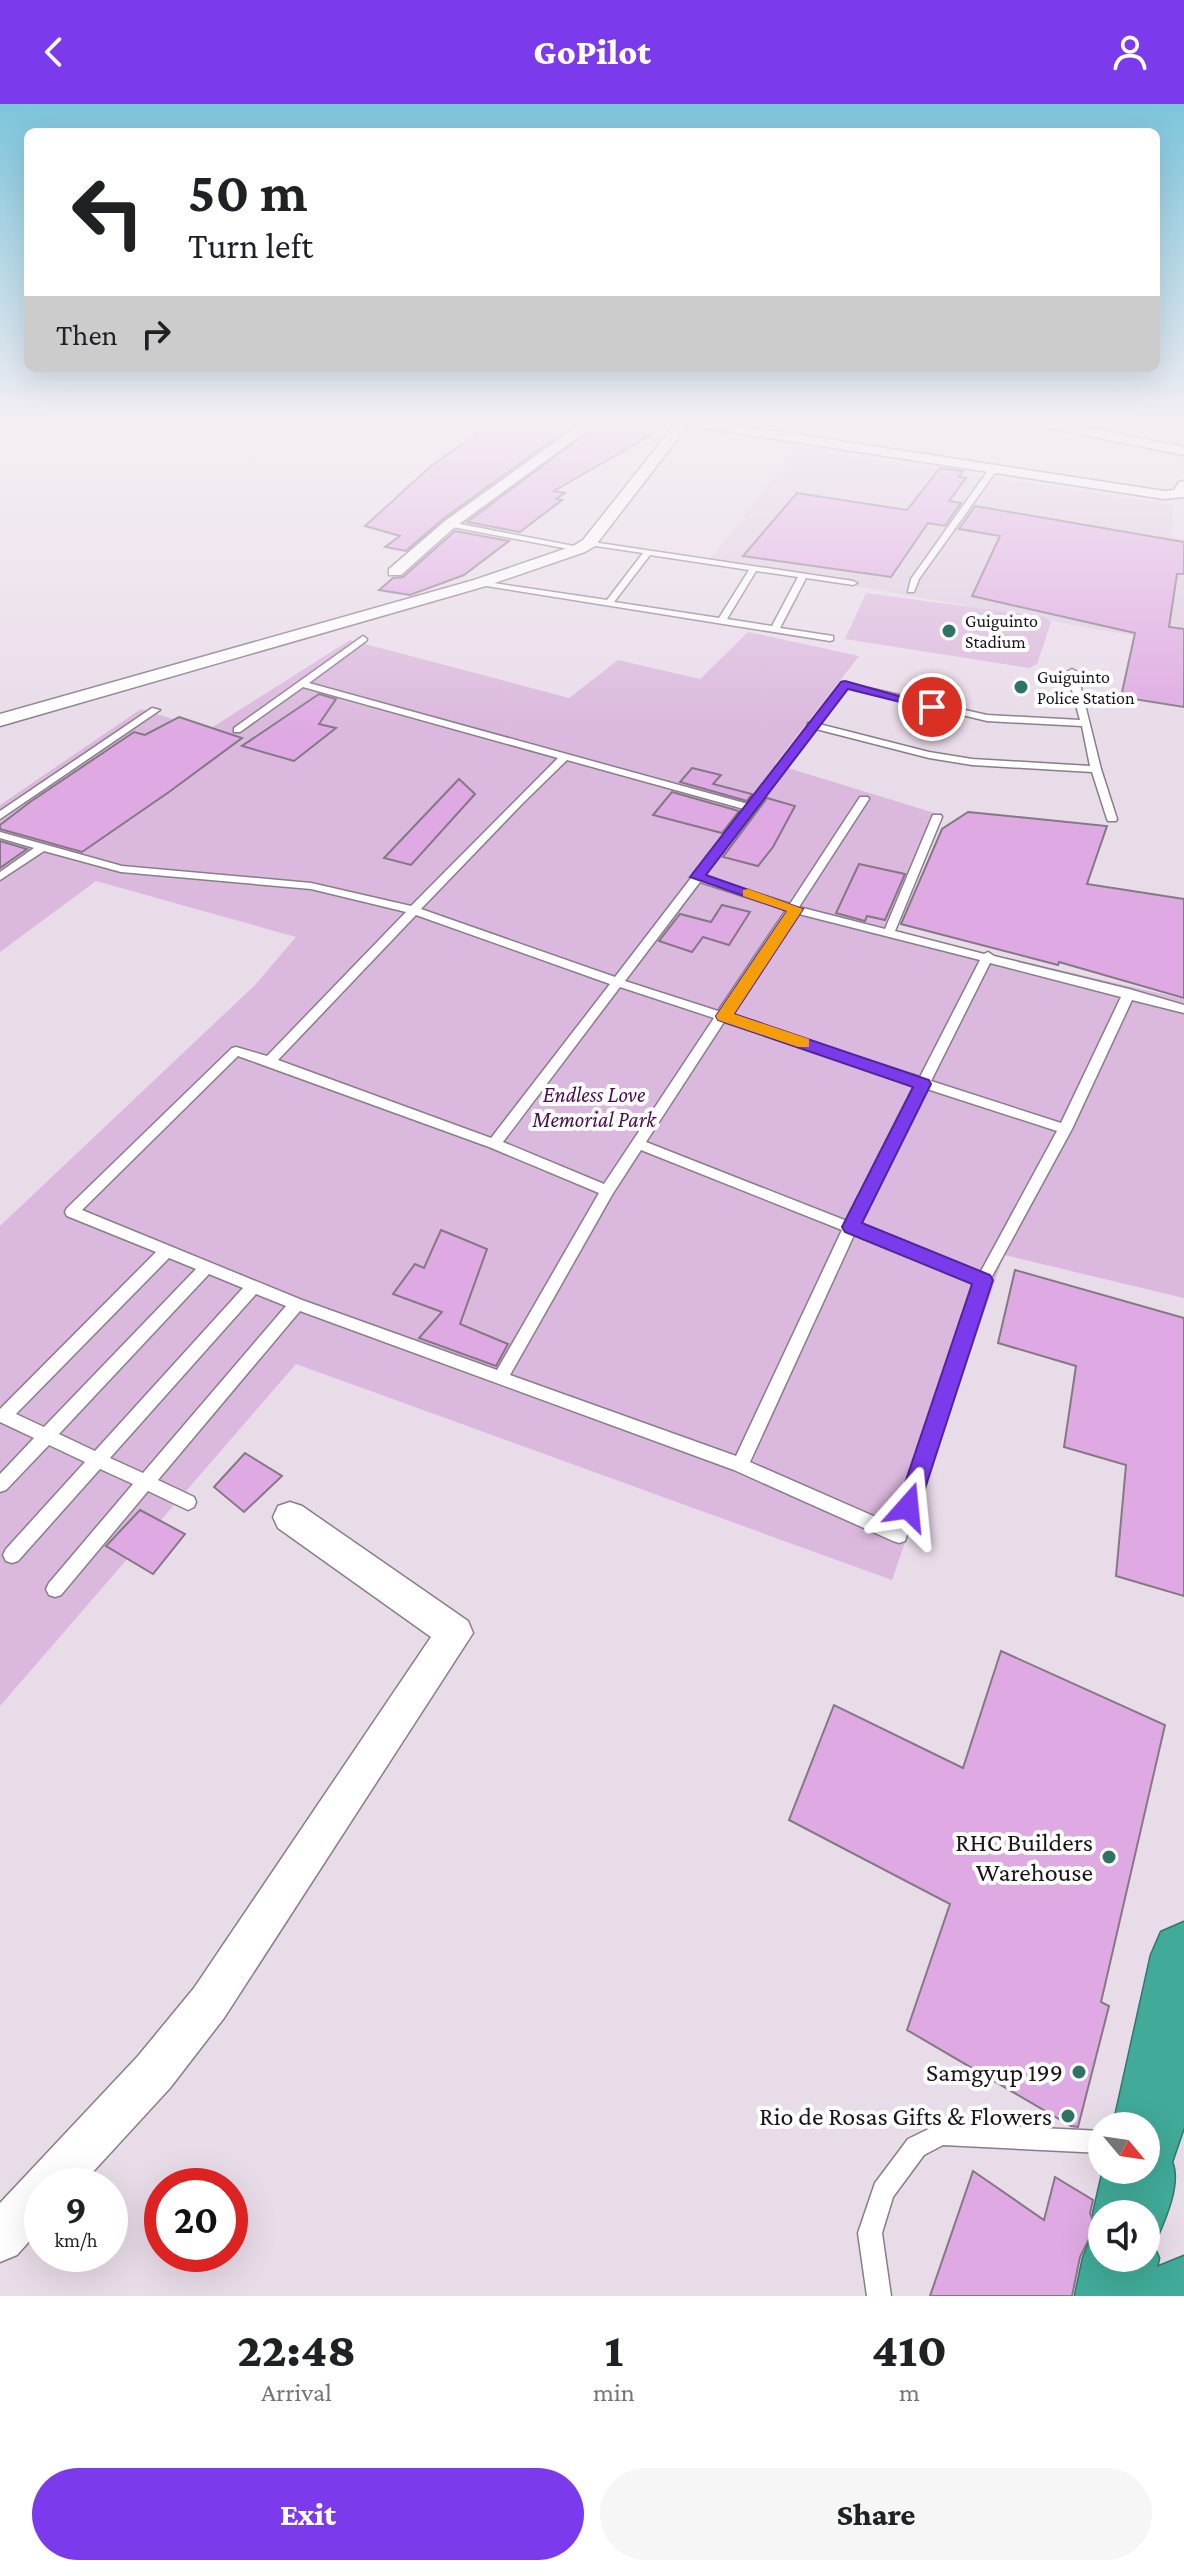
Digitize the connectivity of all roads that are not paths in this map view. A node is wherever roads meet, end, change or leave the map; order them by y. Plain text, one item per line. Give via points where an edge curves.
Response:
1 (447, 526) edge
2 (464, 526) edge
3 (600, 526) edge
4 (953, 526) edge
5 (584, 546) junction
6 (647, 553) junction
7 (753, 569) junction
8 (395, 572) dead end
9 (803, 576) junction
10 (480, 583) junction
11 (853, 583) dead end
12 (911, 590) dead end
13 (609, 603) junction
14 (722, 620) junction
15 (775, 629) junction
16 (830, 638) dead end
17 (363, 639) dead end
18 (1072, 672) dead end
19 (302, 684) junction
20 (155, 710) dead end
21 (0, 720) edge
22 (1086, 723) junction
23 (811, 725) junction
24 (237, 730) dead end
25 (566, 756) junction
26 (1096, 769) junction
27 (864, 799) dead end
28 (750, 808) junction
29 (0, 816) edge
30 (937, 817) dead end
31 (1112, 819) dead end
32 (0, 835) edge
33 (41, 848) junction
34 (0, 877) edge
35 (697, 877) junction
36 (795, 909) junction
37 (413, 910) junction
38 (889, 932) junction
39 (988, 956) junction
40 (619, 983) junction
41 (1129, 993) junction
42 (1184, 1009) edge
43 (724, 1016) junction
44 (269, 1061) junction
45 (923, 1084) junction
46 (1065, 1129) junction
47 (494, 1144) junction
48 (638, 1144) junction
49 (607, 1191) junction
50 (851, 1227) junction
51 (166, 1251) junction
52 (206, 1268) junction
53 (983, 1280) junction
54 (253, 1287) junction
55 (297, 1304) junction
56 (500, 1379) junction
57 (46, 1436) junction
58 (100, 1461) junction
59 (740, 1465) junction
60 (146, 1482) junction
61 (0, 1485) edge
62 (188, 1502) dead end
63 (290, 1517) dead end
64 (12, 1555) dead end
65 (55, 1589) dead end
66 (1184, 1955) edge
67 (1151, 2112) edge
68 (1088, 2141) edge
69 (65, 2168) edge
70 (24, 2212) edge
71 (0, 2238) edge
72 (1118, 2272) edge
73 (879, 2296) edge
74 (1113, 2296) edge

1 - 8 street
2 - 5 lane
3 - 5 street
4 - 12 lane
5 - 6 lane
5 - 10 street
6 - 7 lane
6 - 13 lane
7 - 9 lane
7 - 14 lane
9 - 11 lane
9 - 15 lane
10 - 13 lane
10 - 21 street
13 - 14 lane
14 - 15 lane
15 - 16 lane
17 - 19 lane
18 - 22 lane
19 - 24 lane
19 - 25 lane
20 - 29 lane
22 - 23 lane via 987,718 845,684
22 - 26 lane
23 - 26 lane via 972,762
23 - 28 lane
25 - 28 lane
25 - 37 lane
26 - 31 lane
27 - 36 lane
28 - 35 lane
30 - 38 lane
32 - 33 lane
33 - 34 lane
33 - 37 lane via 146,874 311,886
35 - 36 lane
35 - 40 lane
36 - 38 lane
36 - 43 lane
37 - 40 lane
37 - 44 lane
38 - 39 lane
39 - 41 lane
39 - 45 lane
40 - 43 lane
40 - 47 lane
41 - 42 lane
41 - 46 lane
43 - 45 lane
43 - 48 lane
44 - 47 lane
44 - 51 lane via 236,1051 72,1212
45 - 46 lane
45 - 50 lane
46 - 53 lane
47 - 49 lane
48 - 49 lane
48 - 50 lane
49 - 56 lane
50 - 53 lane
50 - 59 lane
51 - 52 lane
51 - 57 lane via 4,1416
52 - 54 lane
52 - 57 lane
53 - 59 lane via 899,1535
54 - 55 lane
54 - 58 lane
55 - 56 lane
55 - 60 lane
56 - 59 lane
57 - 58 lane
57 - 61 lane
58 - 60 lane
58 - 64 lane
60 - 62 lane
60 - 65 lane
63 - 69 street via 455,1633 209,2003 154,2072
66 - 67 highway
68 - 73 lane via 941,2134 916,2147 883,2191 870,2233
70 - 71 street
72 - 74 highway

